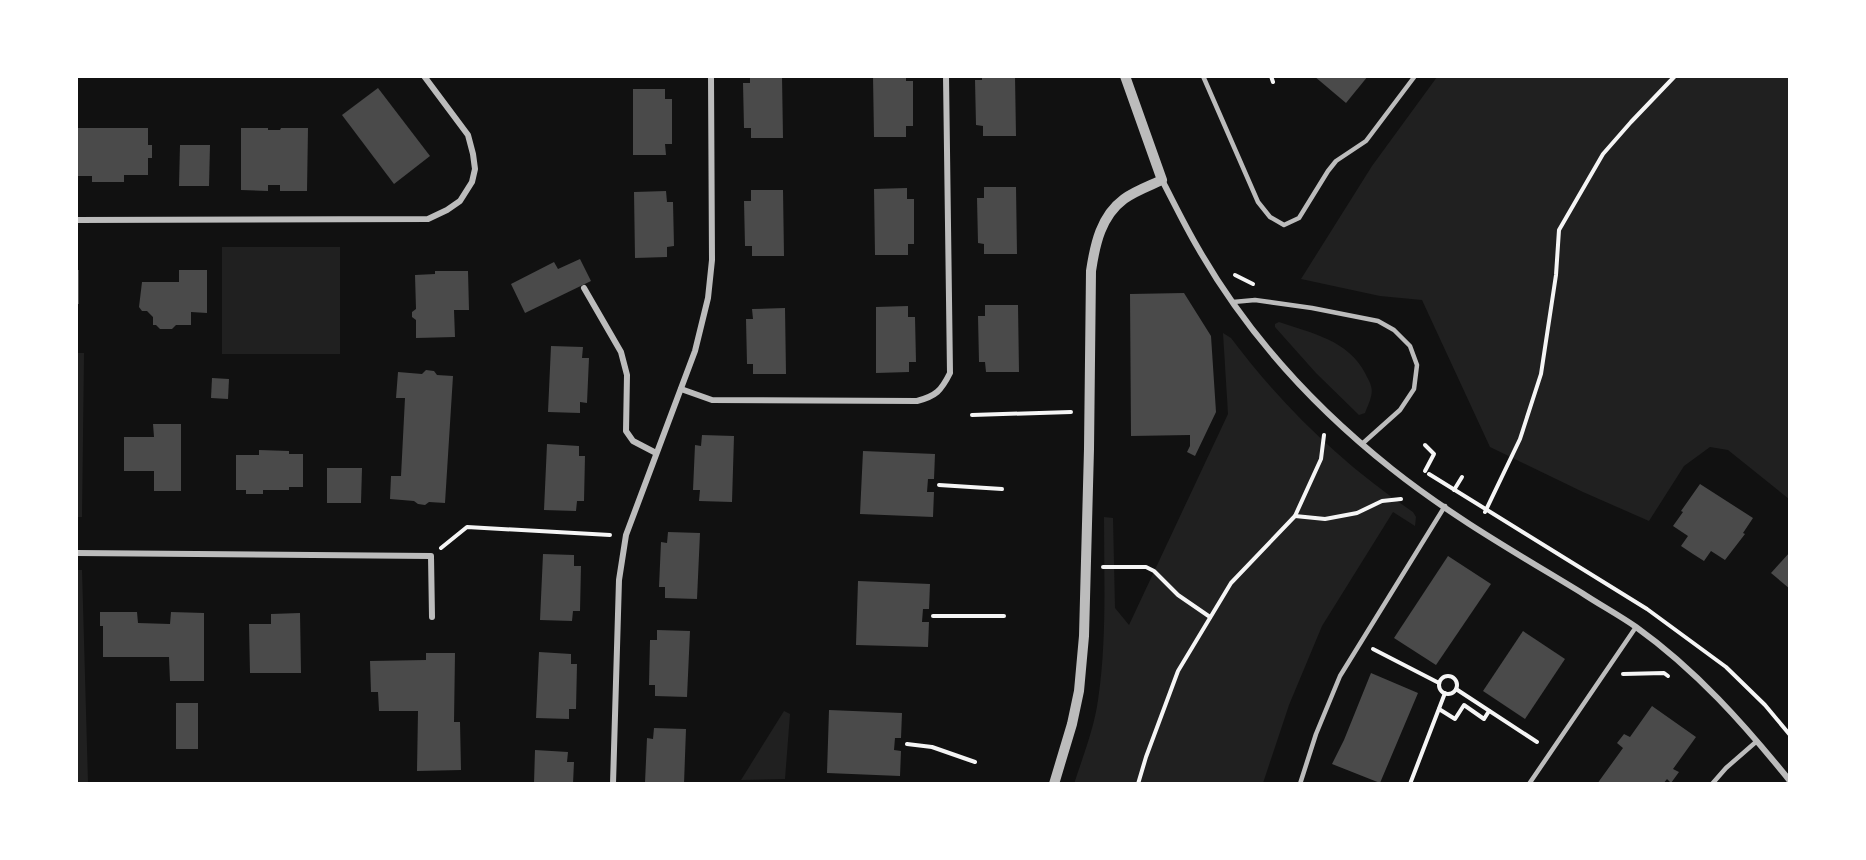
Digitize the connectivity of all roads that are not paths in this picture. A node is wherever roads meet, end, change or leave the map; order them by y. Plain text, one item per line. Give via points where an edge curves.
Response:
1 (424, 76) edge
2 (711, 76) edge
3 (946, 76) edge
4 (1125, 76) edge
5 (1203, 76) edge
6 (1415, 76) edge
7 (1162, 180) junction
8 (76, 220) edge
9 (584, 288) dead end
10 (1233, 302) junction
11 (681, 389) junction
12 (1362, 444) junction
13 (656, 453) junction
14 (1445, 506) junction
15 (76, 553) edge
16 (432, 617) dead end
17 (1636, 627) junction
18 (1757, 741) junction
19 (1790, 781) edge
20 (613, 783) edge
21 (1054, 783) edge
22 (1300, 783) edge
23 (1529, 783) edge
24 (1712, 783) edge

1 - 8 street via 468,135 475,169 460,201 428,219
2 - 11 street via 712,260 708,298
3 - 11 street via 950,373 943,387 931,398 917,401 712,400
4 - 7 street
5 - 6 lane via 1258,202 1270,218 1284,225 1299,218 1336,161 1366,141
7 - 10 street via 1198,249
7 - 21 street via 1116,206 1095,247 1091,271 1084,636 1079,691
9 - 13 street via 621,352 627,375 626,431 633,441
10 - 12 street via 1318,405
10 - 12 lane via 1254,300 1378,321 1410,346 1417,365 1414,388 1400,410
11 - 13 street
12 - 14 street
13 - 20 street via 626,535 619,580
14 - 17 street
14 - 22 lane via 1340,676
15 - 16 street via 431,556
17 - 18 street via 1716,695
17 - 23 lane
18 - 19 street
18 - 24 lane

